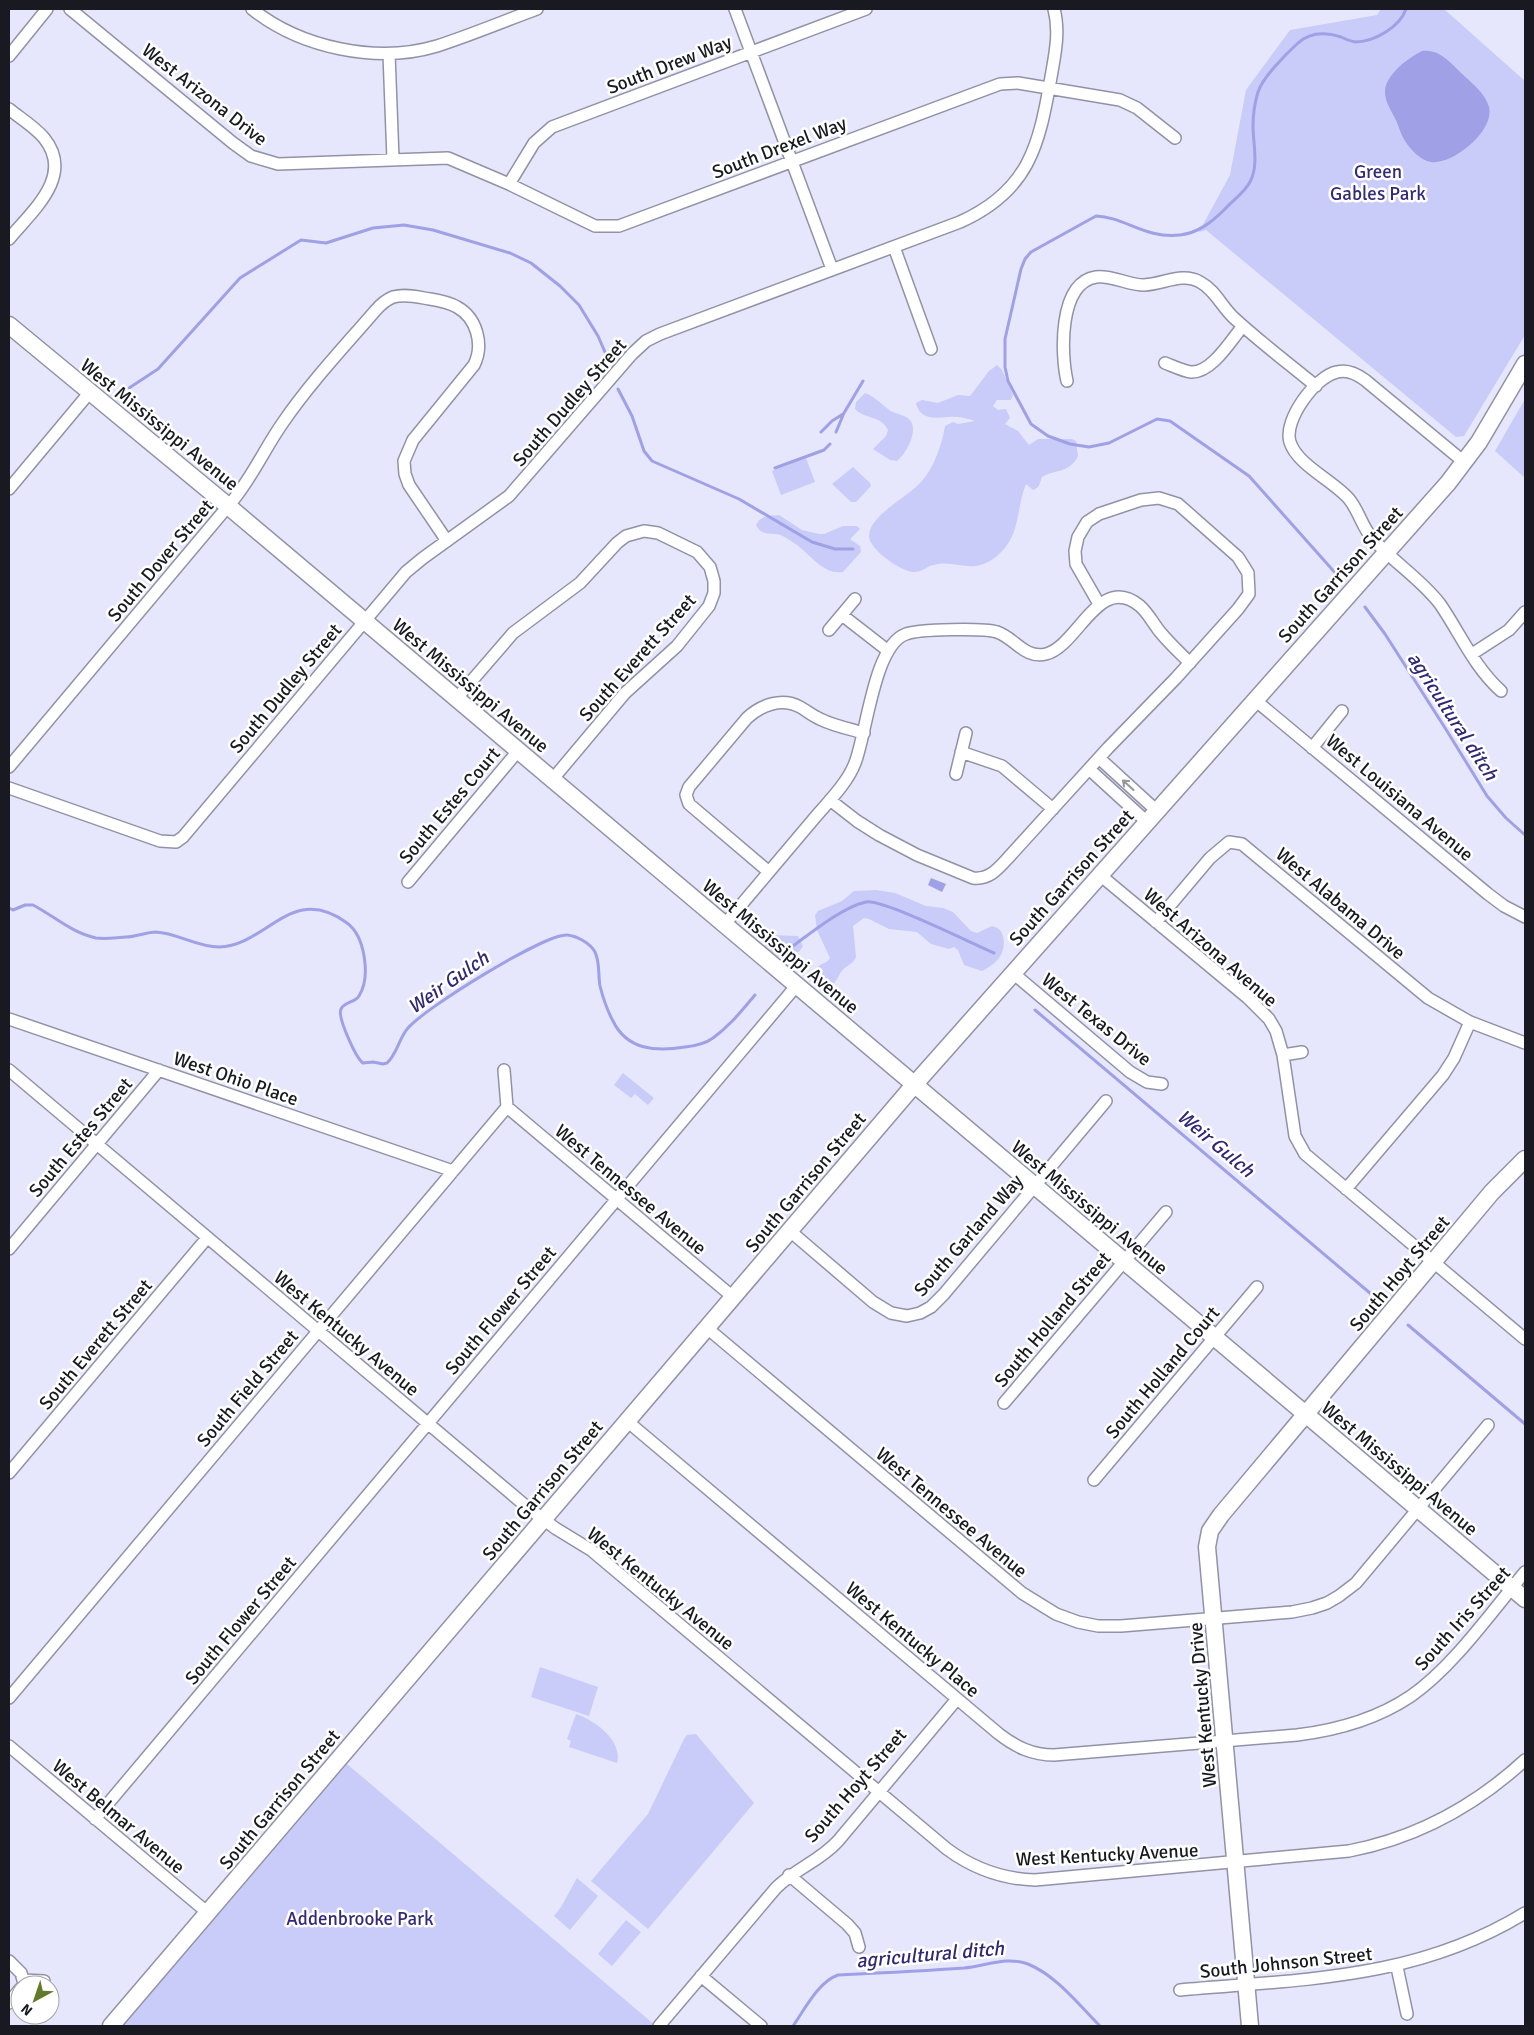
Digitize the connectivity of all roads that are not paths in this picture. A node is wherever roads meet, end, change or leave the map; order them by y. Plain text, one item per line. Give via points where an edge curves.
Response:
1 (48, 9) edge
2 (70, 9) edge
3 (252, 9) edge
4 (537, 9) edge
5 (735, 9) edge
6 (866, 9) edge
7 (1054, 9) edge
8 (751, 52) junction
9 (389, 54) junction
10 (9, 56) edge
11 (1049, 88) junction
12 (9, 109) edge
13 (1175, 138) dead end
14 (393, 159) junction
15 (791, 160) junction
16 (509, 184) junction
17 (9, 239) edge
18 (894, 247) junction
19 (832, 269) junction
20 (9, 325) edge
21 (1243, 326) junction
22 (931, 349) dead end
23 (1165, 363) dead end
24 (1525, 364) edge
25 (1068, 382) dead end
26 (1316, 386) junction
27 (90, 392) junction
28 (1464, 462) junction
29 (9, 489) edge
30 (228, 506) junction
31 (447, 540) junction
32 (1386, 552) junction
33 (855, 598) dead end
34 (1100, 604) junction
35 (1525, 612) edge
36 (842, 615) junction
37 (364, 621) junction
38 (829, 630) dead end
39 (888, 650) junction
40 (1472, 654) junction
41 (1190, 663) junction
42 (1501, 691) dead end
43 (456, 699) junction
44 (1255, 700) junction
45 (1342, 711) dead end
46 (864, 733) junction
47 (966, 733) dead end
48 (1312, 748) junction
49 (518, 751) junction
50 (961, 752) junction
51 (1099, 758) junction
52 (9, 767) edge
53 (1089, 769) junction
54 (956, 774) dead end
55 (552, 780) junction
56 (9, 788) edge
57 (830, 800) junction
58 (1052, 809) junction
59 (1152, 817) junction
60 (769, 872) junction
61 (1100, 875) junction
62 (408, 882) dead end
63 (1525, 917) edge
64 (1156, 922) junction
65 (725, 924) junction
66 (1013, 973) junction
67 (797, 985) junction
68 (9, 1019) edge
69 (1470, 1022) junction
70 (1525, 1043) edge
71 (1302, 1052) dead end
72 (1282, 1055) junction
73 (9, 1070) edge
74 (159, 1070) junction
75 (504, 1070) dead end
76 (1162, 1084) dead end
77 (914, 1085) junction
78 (1106, 1100) dead end
79 (508, 1106) junction
80 (97, 1144) junction
81 (1525, 1160) edge
82 (453, 1170) junction
83 (1034, 1186) junction
84 (1346, 1189) junction
85 (616, 1199) junction
86 (1166, 1212) dead end
87 (790, 1231) junction
88 (208, 1238) junction
89 (9, 1249) edge
90 (1124, 1261) junction
91 (1434, 1262) junction
92 (1258, 1287) dead end
93 (733, 1297) junction
94 (707, 1328) junction
95 (318, 1331) junction
96 (1214, 1337) junction
97 (1525, 1338) edge
98 (1004, 1403) dead end
99 (1306, 1414) junction
100 (627, 1421) junction
101 (428, 1424) junction
102 (1488, 1425) dead end
103 (9, 1473) edge
104 (1094, 1480) dead end
105 (1418, 1508) junction
106 (543, 1519) junction
107 (1525, 1572) edge
108 (1512, 1588) junction
109 (1525, 1599) edge
110 (1215, 1618) junction
111 (9, 1698) edge
112 (957, 1699) junction
113 (1225, 1741) junction
114 (9, 1746) edge
115 (1525, 1760) edge
116 (878, 1792) junction
117 (95, 1818) junction
118 (1235, 1863) junction
119 (789, 1875) junction
120 (208, 1913) junction
121 (1525, 1913) edge
122 (859, 1947) dead end
123 (9, 1962) edge
124 (1397, 1966) junction
125 (20, 1975) edge
126 (701, 1976) junction
127 (1247, 1984) junction
128 (1180, 1990) dead end
129 (1406, 2014) dead end
130 (111, 2026) edge
131 (659, 2026) edge
132 (761, 2026) edge
133 (1250, 2026) edge

1 - 10 street
2 - 14 street, West Arizona Drive via 233,143 260,160 296,165
3 - 9 street via 307,41 338,49
4 - 9 street via 435,46
5 - 8 street
6 - 8 street, South Drew Way
7 - 11 street, South Dudley Street via 1057,34
8 - 15 street
8 - 16 street, South Drew Way via 552,127 534,143
9 - 14 street
11 - 13 street, South Drexel Way via 1120,100 1136,108
11 - 15 street, South Drexel Way via 1011,82 992,85
11 - 18 street, South Dudley Street via 1034,151 1009,189 987,208 970,217
12 - 17 street via 44,138 56,167 50,187
14 - 16 street, South Drexel Way via 448,158
15 - 16 street, South Drexel Way via 619,226 595,226
15 - 19 street
18 - 19 street, South Dudley Street
18 - 22 street
19 - 31 street, South Dudley Street via 646,341 616,371 510,496
20 - 27 main road, West Mississippi Avenue
21 - 23 street via 1202,370 1187,371
21 - 25 street via 1212,290 1193,279 1176,278 1139,285 1104,277 1092,278 1078,288 1069,307 1063,349
21 - 26 street
24 - 28 main road, South Garrison Street
26 - 28 street via 1333,373 1354,373
26 - 32 street via 1290,421 1290,444 1302,459 1350,499 1367,532
27 - 29 street
27 - 30 main road, West Mississippi Avenue
28 - 32 main road, South Garrison Street
30 - 31 street, South Dover Street via 292,410 381,305 392,298 406,296 444,302 462,310 472,322 479,341 478,356 469,372 413,440 404,464 409,485
30 - 37 main road, West Mississippi Avenue
30 - 52 street, South Dover Street
31 - 37 street, South Dudley Street via 406,572
32 - 40 street via 1431,593
32 - 44 main road, South Garrison Street
33 - 36 street
34 - 39 street via 1058,648 1044,654 1029,653 1000,634 984,630 912,632 897,639
34 - 41 street via 1120,599 1138,605
34 - 41 street via 1081,575 1075,557 1077,541 1084,526 1099,514 1141,500 1159,498 1178,504 1241,560 1250,582 1249,594 1243,604
35 - 40 street via 1508,630
36 - 38 street
36 - 39 street
37 - 43 main road, West Mississippi Avenue
37 - 56 street, South Dudley Street via 189,831 176,842 160,841
39 - 46 street via 880,668
40 - 42 street
41 - 51 street
43 - 49 main road, West Mississippi Avenue
43 - 55 street, South Everett Street via 513,633 580,583 626,536 658,533 697,552 710,567 714,581 709,606 677,646 625,693
44 - 48 street, West Louisiana Avenue
44 - 59 main road, South Garrison Street
45 - 48 street
46 - 57 street via 854,767
46 - 60 street via 821,720 788,703 760,707 689,787 686,795 689,804
47 - 50 street
48 - 63 street, West Louisiana Avenue via 1488,894
49 - 55 main road, West Mississippi Avenue
49 - 62 street, South Estes Court
50 - 54 street
50 - 58 street via 1007,769
51 - 53 street
59 -> 51 street
53 - 58 street
53 - 59 street
55 - 65 main road, West Mississippi Avenue
57 - 58 street via 896,844 978,879 998,868
57 - 60 street
59 - 61 main road, South Garrison Street
60 - 65 street
61 - 64 street, West Arizona Avenue
61 - 66 main road, South Garrison Street
64 - 69 street, West Alabama Drive via 1220,848 1229,842 1242,844 1413,986
64 - 72 street, West Arizona Avenue via 1263,1012 1274,1026
65 - 67 main road, West Mississippi Avenue
66 - 76 street, West Texas Drive via 1130,1072 1147,1082
66 - 77 main road, South Garrison Street
67 - 77 main road, West Mississippi Avenue
67 - 85 street, South Flower Street
68 - 74 street, West Ohio Place
69 - 70 street, West Alabama Drive
69 - 84 street via 1443,1075
71 - 72 street
72 - 84 street, West Arizona Avenue via 1298,1142 1311,1160
73 - 80 street, West Kentucky Avenue
74 - 80 street, South Estes Street
74 - 82 street, West Ohio Place
75 - 79 street
77 - 83 main road, West Mississippi Avenue
77 - 87 main road, South Garrison Street
78 - 83 street, South Garland Way
79 - 82 street, South Field Street
79 - 85 street, West Tennessee Avenue
80 - 88 street, West Kentucky Avenue
80 - 89 street, South Estes Street
81 - 91 main road, South Hoyt Street via 1492,1192
82 - 95 street, South Field Street
83 - 87 street, South Garland Way via 939,1299 915,1315 901,1316 882,1308
83 - 90 main road, West Mississippi Avenue
84 - 91 street, West Arizona Avenue
85 - 93 street, West Tennessee Avenue
85 - 101 street, South Flower Street
86 - 90 street, South Holland Street
87 - 93 main road, South Garrison Street
88 - 95 street, West Kentucky Avenue
88 - 103 street, South Everett Street
90 - 96 main road, West Mississippi Avenue
90 - 98 street, South Holland Street
91 - 97 street, West Arizona Avenue
91 - 99 main road, South Hoyt Street
92 - 96 street, South Holland Court
93 - 94 main road, South Garrison Street
94 - 100 main road, South Garrison Street
94 - 110 street, West Tennessee Avenue via 1022,1593 1042,1606 1070,1620 1098,1626
95 - 101 street, West Kentucky Avenue
95 - 111 street, South Field Street
96 - 99 main road, West Mississippi Avenue
96 - 104 street, South Holland Court
99 - 105 main road, West Mississippi Avenue
99 - 110 main road, West Kentucky Drive via 1210,1531 1208,1547
100 - 106 main road, South Garrison Street
100 - 112 street, West Kentucky Place
101 - 106 street, West Kentucky Avenue
101 - 117 street, South Flower Street
102 - 105 street, West Tennessee Avenue
105 - 108 main road, West Mississippi Avenue
105 - 110 street, West Tennessee Avenue via 1356,1583 1334,1600 1304,1610
106 - 116 street, West Kentucky Avenue via 590,1550
106 - 120 main road, South Garrison Street
107 - 108 street, South Iris Street
108 - 109 main road, West Mississippi Avenue
108 - 113 street, South Iris Street via 1442,1669 1422,1688 1395,1706 1331,1729
110 - 113 main road, West Kentucky Drive
112 - 113 street, West Kentucky Place via 1010,1742 1042,1755
112 - 116 street, South Hoyt Street
113 - 118 main road, West Kentucky Drive
114 - 117 street, West Belmar Avenue
115 - 118 street, West Kentucky Avenue via 1487,1792 1442,1820 1381,1844 1349,1851
116 - 118 street, West Kentucky Avenue via 956,1856 1008,1878 1035,1880
116 - 119 street, South Hoyt Street via 829,1851
117 - 120 street, West Belmar Avenue
118 - 127 main road, West Kentucky Drive
119 - 122 street via 847,1924 855,1933
119 - 126 street, South Hoyt Street
120 - 130 main road, South Garrison Street
121 - 124 street, South Johnson Street via 1465,1944
123 - 125 street
124 - 127 street, South Johnson Street via 1340,1977
124 - 129 street, South Johnson Street
126 - 131 street, South Hoyt Street
126 - 132 street
127 - 128 street, South Johnson Street
127 - 133 main road, West Kentucky Drive

